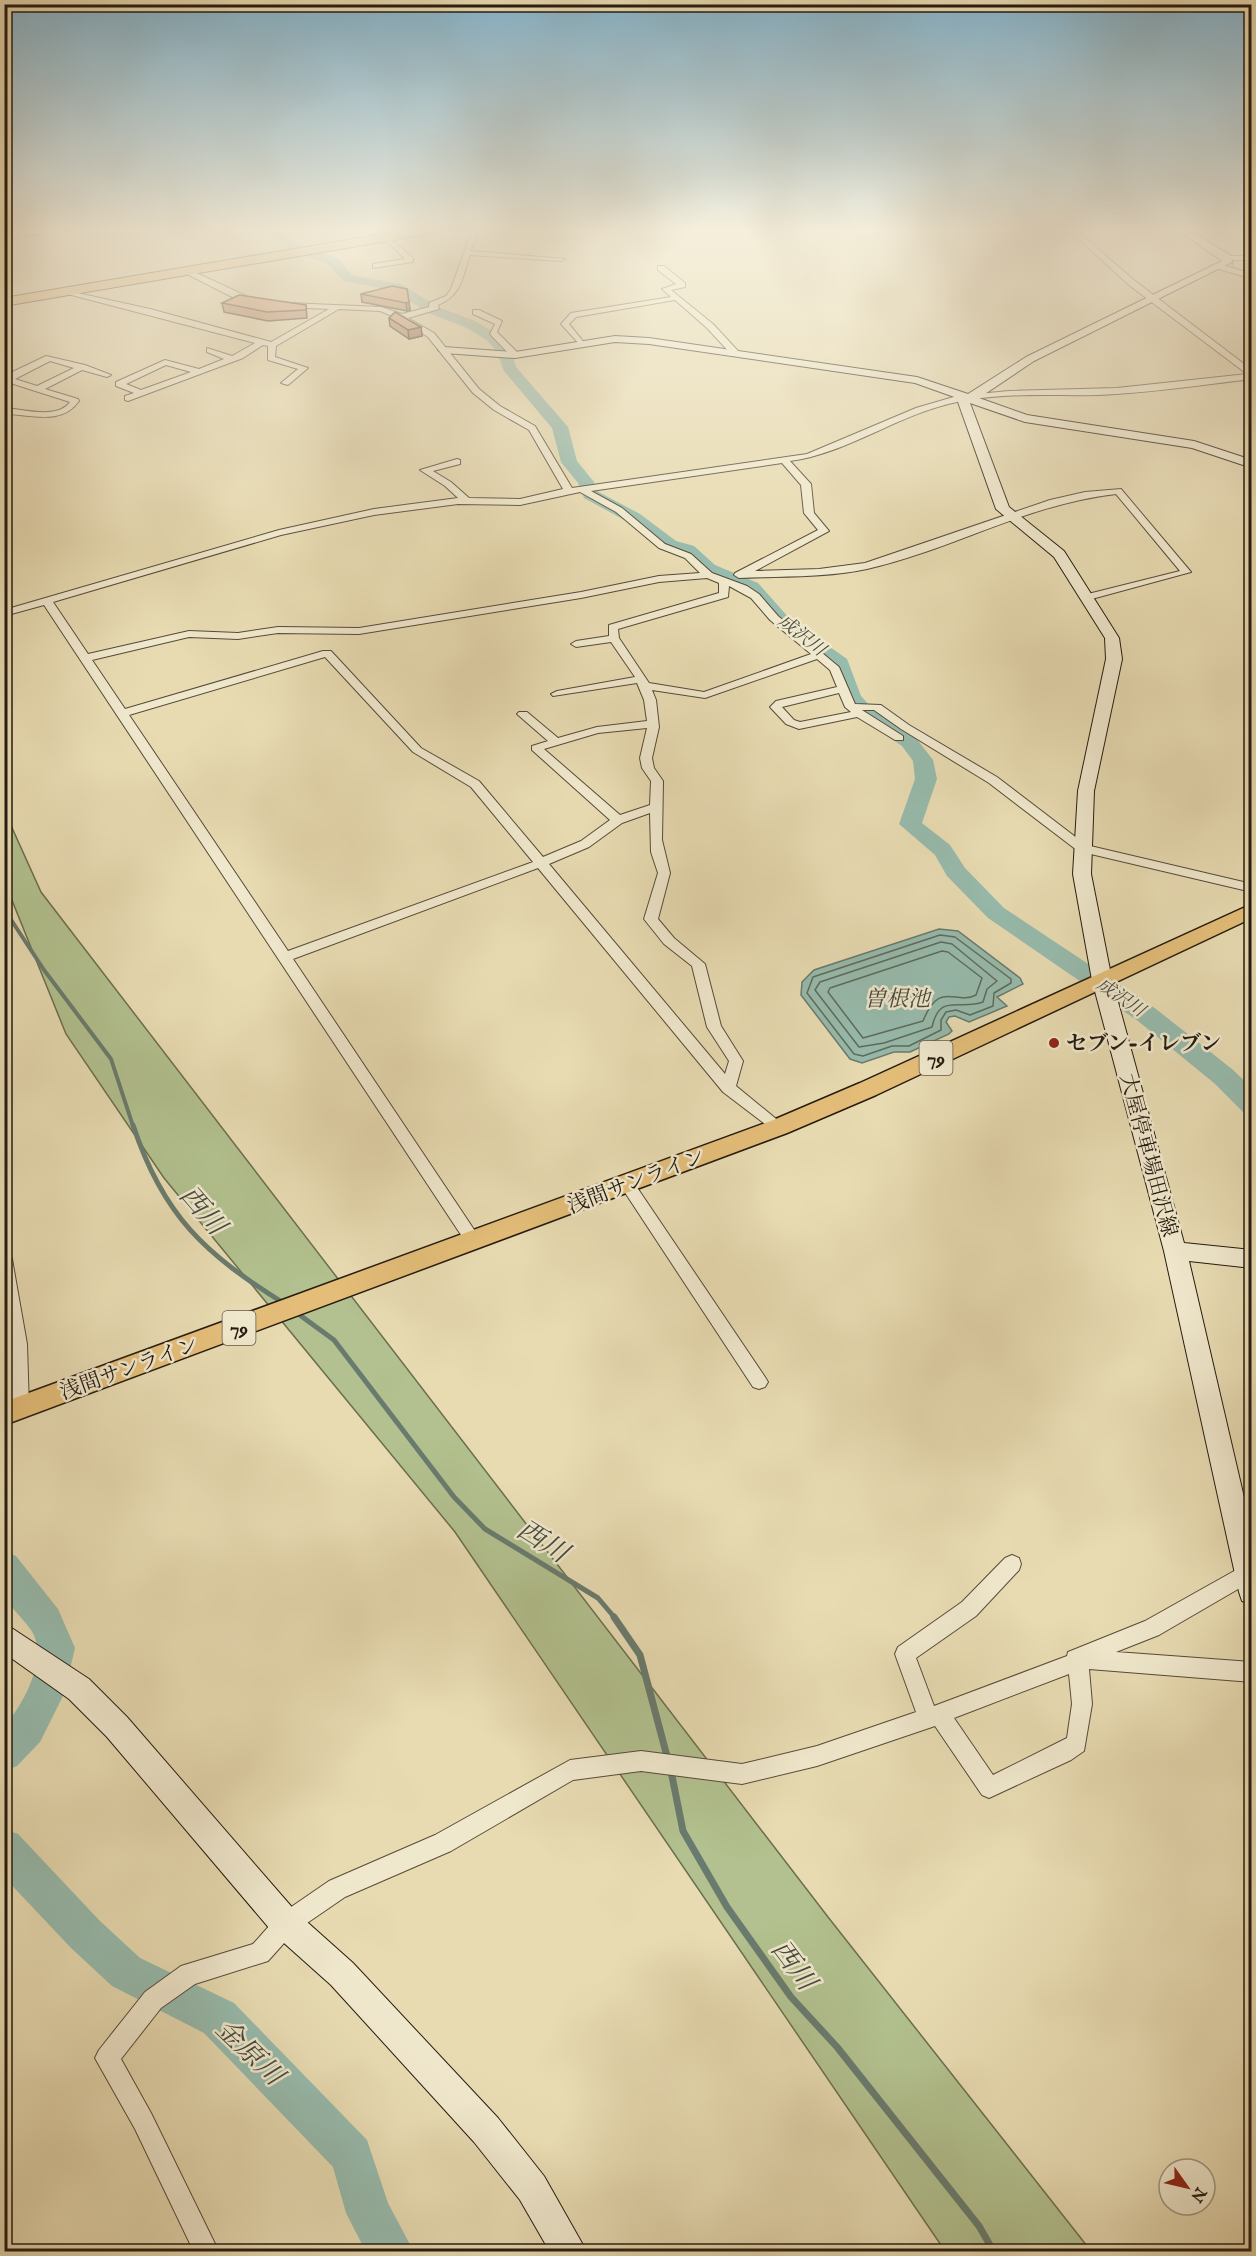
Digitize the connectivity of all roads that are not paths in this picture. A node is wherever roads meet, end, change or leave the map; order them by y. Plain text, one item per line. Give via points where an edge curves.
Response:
1 (237, 335) edge
2 (292, 335) edge
3 (431, 335) edge
4 (496, 335) edge
5 (574, 335) edge
6 (719, 335) edge
7 (1077, 335) edge
8 (1200, 335) edge
9 (262, 342) junction
10 (272, 345) junction
11 (582, 345) junction
12 (210, 350) dead end
13 (444, 350) junction
14 (735, 353) junction
15 (509, 355) junction
16 (231, 359) junction
17 (82, 367) junction
18 (149, 370) junction
19 (198, 372) junction
20 (107, 375) dead end
21 (1251, 375) edge
22 (6, 379) edge
23 (176, 380) junction
24 (285, 383) dead end
25 (40, 388) junction
26 (141, 393) junction
27 (969, 397) junction
28 (128, 398) dead end
29 (4, 411) edge
30 (784, 459) junction
31 (457, 462) dead end
32 (1251, 464) edge
33 (583, 489) junction
34 (569, 491) junction
35 (466, 501) junction
36 (1009, 515) junction
37 (708, 575) junction
38 (730, 578) junction
39 (1088, 597) junction
40 (48, 601) junction
41 (4, 613) edge
42 (351, 631) junction
43 (614, 638) junction
44 (576, 644) dead end
45 (327, 652) junction
46 (817, 655) junction
47 (86, 658) junction
48 (642, 682) junction
49 (842, 689) junction
50 (557, 694) dead end
51 (855, 709) junction
52 (124, 713) junction
53 (522, 714) dead end
54 (653, 724) junction
55 (899, 738) dead end
56 (556, 742) junction
57 (655, 807) junction
58 (618, 820) junction
59 (1082, 848) junction
60 (540, 863) junction
61 (1251, 888) edge
62 (1251, 910) edge
63 (283, 958) junction
64 (1100, 987) junction
65 (728, 1088) junction
66 (779, 1127) junction
67 (627, 1184) junction
68 (473, 1240) junction
69 (1174, 1251) junction
70 (4, 1259) edge
71 (1251, 1259) edge
72 (759, 1382) dead end
73 (12, 1412) edge
74 (1012, 1564) dead end
75 (1250, 1578) edge
76 (6, 1639) edge
77 (1077, 1660) junction
78 (1251, 1672) edge
79 (933, 1715) junction
80 (286, 1924) junction
81 (207, 2252) edge
82 (570, 2252) edge

1 - 9 street
2 - 10 street
3 - 13 street
4 - 15 street
5 - 11 street
6 - 14 street
7 - 27 main road
8 - 21 street
9 - 10 street
9 - 16 street
10 - 24 street via 271,358 304,368
11 - 14 main road via 615,339
11 - 15 main road
12 - 16 street
13 - 15 main road
13 - 34 street via 476,391 532,428
14 - 27 main road via 917,380
16 - 19 street
17 - 20 street
17 - 22 street via 49,358
17 - 25 street
18 - 19 street via 165,362
18 - 23 street
18 - 26 street via 119,384
19 - 23 street
21 - 27 street via 1138,389
22 - 25 street
23 - 26 street
25 - 29 street via 71,397 75,403 53,414
26 - 28 street
27 - 30 street via 906,414 832,449
27 - 32 main road via 1025,418 1194,445
27 - 36 main road, 大屋停車場田沢線 via 964,402 1002,509
30 - 33 street
30 - 38 street via 806,484 809,513 824,531
31 - 35 street via 425,470
33 - 34 street
33 - 37 street via 619,510 662,546 688,556
34 - 35 street via 520,502
35 - 40 street via 375,512 279,533
36 - 38 street via 864,566
36 - 39 main road, 大屋停車場田沢線 via 1059,554
36 - 39 street via 1076,495 1118,491 1186,572
37 - 38 street
37 - 42 street via 649,580 581,595
38 - 43 street via 724,595 613,627
38 - 46 street via 755,596
39 - 59 main road, 大屋停車場田沢線 via 1112,638 1114,659 1086,792
40 - 41 street
40 - 47 street
42 - 45 street
42 - 47 street via 189,634
43 - 44 street
43 - 48 street
45 - 52 street
45 - 60 street via 417,750 474,784
46 - 48 street via 705,695
46 - 49 street via 835,669
47 - 52 street
48 - 50 street
48 - 54 street via 650,700
49 - 51 street
49 - 51 street via 776,707 799,726
51 - 55 street
51 - 59 street via 877,707 993,780
52 - 63 street
53 - 56 street
54 - 56 street via 597,730
54 - 57 street via 646,758 657,781
56 - 58 street via 536,748
57 - 58 street
57 - 65 street via 657,861 664,873 651,919 669,941 698,964 714,1027 736,1061
58 - 60 street via 585,844
59 - 61 street
59 - 64 main road, 大屋停車場田沢線 via 1082,874
60 - 63 street
60 - 65 street
62 - 64 main road, 浅間サンライン / 79
63 - 68 street
64 - 66 main road, 浅間サンライン / 79
64 - 69 main road, 大屋停車場田沢線
65 - 66 street
66 - 67 main road, 浅間サンライン / 79
67 - 68 main road, 浅間サンライン / 79
67 - 72 street
68 - 73 main road, 浅間サンライン / 79
69 - 71 main road
69 - 75 main road, 大屋停車場田沢線
70 - 73 street via 19,1344
74 - 79 street via 969,1609 905,1654
75 - 77 street via 1152,1628
76 - 80 main road via 79,1689 117,1727
77 - 78 street
77 - 79 street
77 - 79 street via 1082,1704 1077,1743 989,1788
79 - 80 street via 817,1756 742,1774 641,1761 570,1770 443,1843 337,1889
80 - 81 street via 260,1953 189,1974 177,1982 153,2000 107,2058 143,2121
80 - 82 main road via 342,1974 486,2130 532,2188

